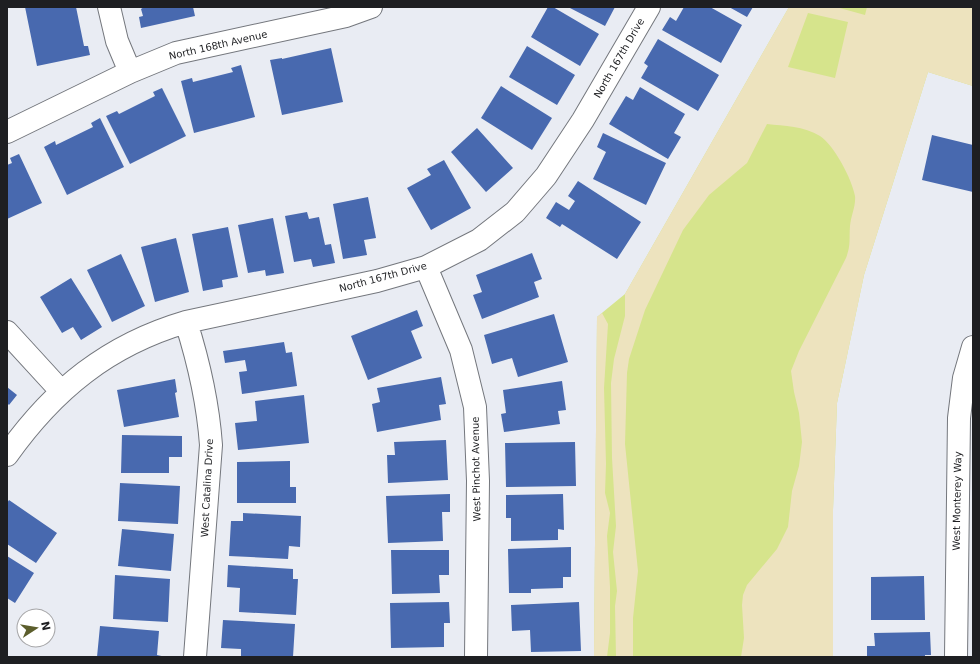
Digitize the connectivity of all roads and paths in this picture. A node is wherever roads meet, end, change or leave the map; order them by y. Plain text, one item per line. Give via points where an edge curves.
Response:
1 (109, 7) edge
2 (371, 7) edge
3 (649, 7) edge
4 (316, 15) edge
5 (130, 72) junction
6 (7, 132) edge
7 (426, 267) junction
8 (186, 322) junction
9 (7, 332) edge
10 (973, 347) edge
11 (61, 391) junction
12 (7, 455) edge
13 (965, 495) edge
14 (195, 657) edge
15 (476, 657) edge
16 (956, 657) edge

1 - 5 street
2 - 4 street, North 168th Avenue via 346,16
3 - 7 street, North 167th Drive via 567,146 531,196 510,217 479,240
4 - 5 street, North 168th Avenue via 169,56
5 - 6 street, North 168th Avenue
7 - 8 street, North 167th Drive via 361,284
7 - 15 street, West Pinchot Avenue via 460,350 475,407 478,481
8 - 11 street, North 167th Drive via 114,352
8 - 14 street, West Catalina Drive via 204,387 211,445
9 - 11 street
10 - 13 street, West Monterey Way via 964,378 959,418
11 - 12 street, North 167th Drive via 33,421
13 - 16 street, West Monterey Way

